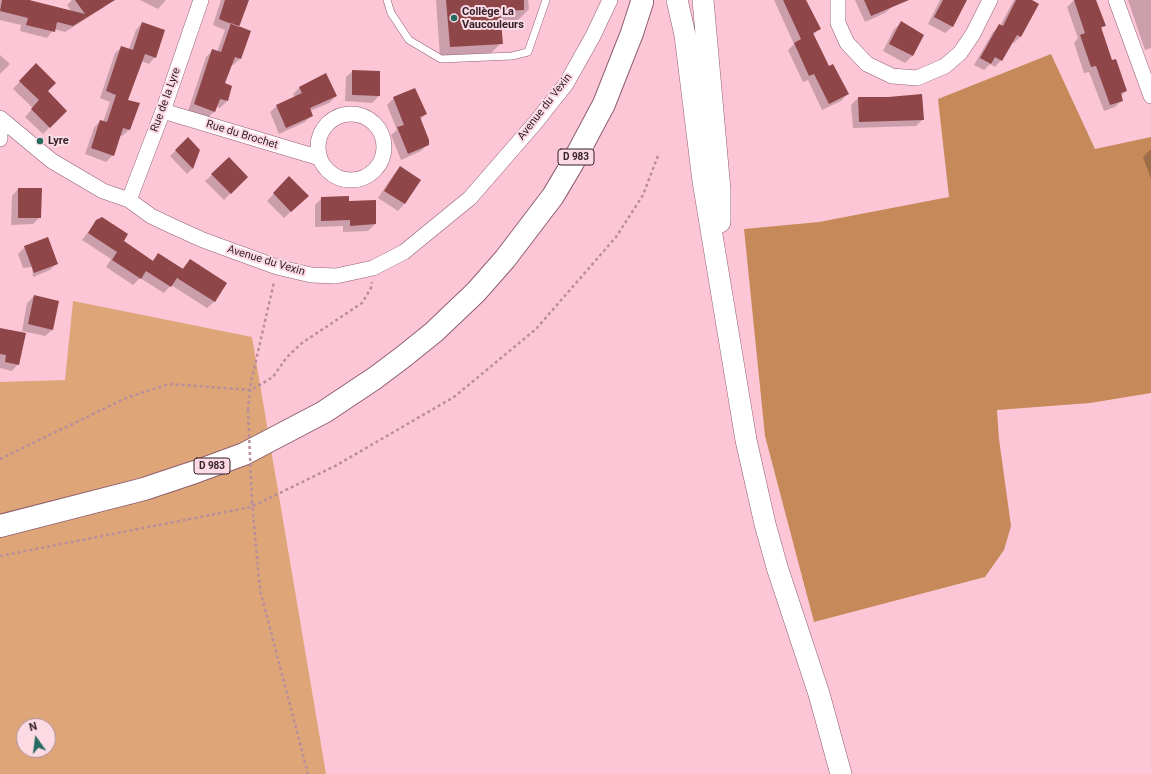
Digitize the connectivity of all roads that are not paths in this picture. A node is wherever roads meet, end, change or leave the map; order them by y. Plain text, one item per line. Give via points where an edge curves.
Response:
1 (201, 0) edge
2 (387, 0) edge
3 (546, 0) edge
4 (610, 0) edge
5 (677, 0) edge
6 (703, 0) edge
7 (838, 0) edge
8 (990, 0) edge
9 (1116, 0) edge
10 (642, 2) dead end
11 (1151, 96) edge
12 (163, 111) junction
13 (0, 119) edge
14 (0, 139) edge
15 (320, 158) junction
16 (128, 200) junction
17 (720, 284) junction
18 (0, 526) edge
19 (841, 774) edge

1 - 12 street, Rue de la Lyre
2 - 3 lane via 391,12 409,40 441,59 512,56 528,52
4 - 16 street, Avenue du Vexin via 566,84 470,198 404,252 373,268 336,276 311,275 278,267 203,240 151,216
5 - 17 main road via 685,35 703,181
6 - 17 main road via 720,190
7 - 8 street via 838,24 847,43 867,64 892,76 917,78 945,66 960,53
9 - 11 street
10 - 18 main road, D 983 via 630,40 604,104 553,196 505,259 476,292 434,332 324,412 244,454 144,488
12 - 15 street, Rue du Brochet
12 - 16 street, Rue de la Lyre
13 - 14 street
13 - 16 street, Avenue du Vexin via 52,161 103,191
15 - 15 street via 326,168 343,178 364,177 381,158 384,144 381,133 366,117 355,114 333,119 320,136
17 - 19 main road via 746,440 765,524 819,694

